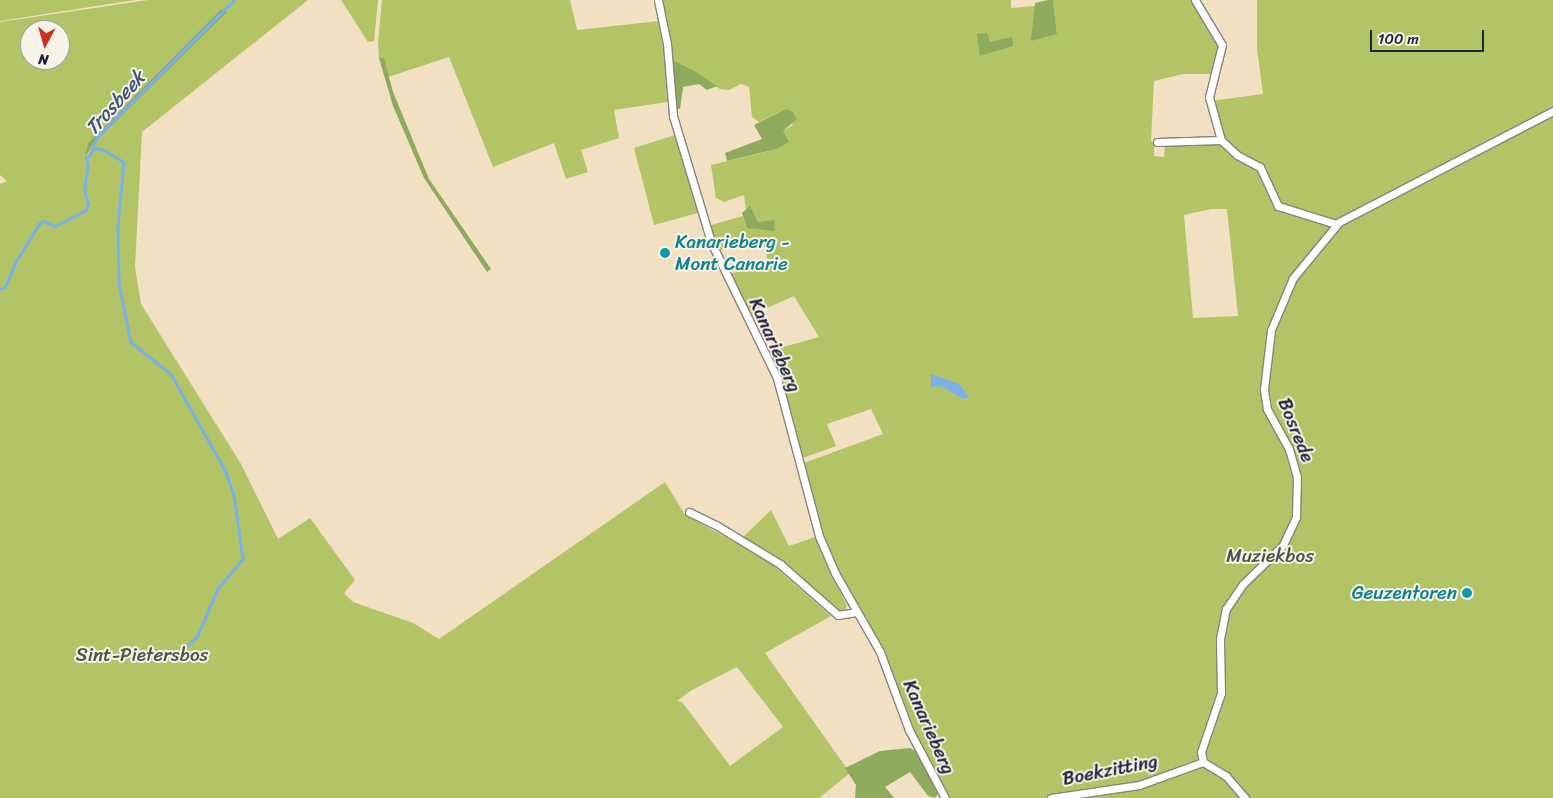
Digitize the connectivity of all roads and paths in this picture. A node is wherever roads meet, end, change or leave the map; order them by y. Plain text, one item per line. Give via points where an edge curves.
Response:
1 (658, 0) edge
2 (1195, 0) edge
3 (1553, 111) edge
4 (1222, 140) junction
5 (1156, 142) dead end
6 (1336, 224) junction
7 (689, 512) dead end
8 (857, 612) junction
9 (1202, 762) junction
10 (945, 798) edge
11 (1051, 798) edge
12 (1245, 798) edge

1 - 8 street, Kanarieberg via 668,53 672,109 709,235 725,276 777,378 800,455 812,518 835,573
2 - 4 street via 1222,45 1209,97
3 - 6 street, Bosrede
4 - 5 street
4 - 6 street via 1237,155 1260,168 1278,206
6 - 9 street, Bosrede via 1294,278 1271,330 1264,382 1266,402 1294,465 1298,506 1294,525 1283,545 1242,584 1226,608 1220,639 1221,693 1201,752
7 - 8 street via 716,524 780,564 838,615
8 - 10 street, Kanarieberg via 875,641 909,730
9 - 11 street, Boekzitting via 1139,785
9 - 12 street via 1226,776

